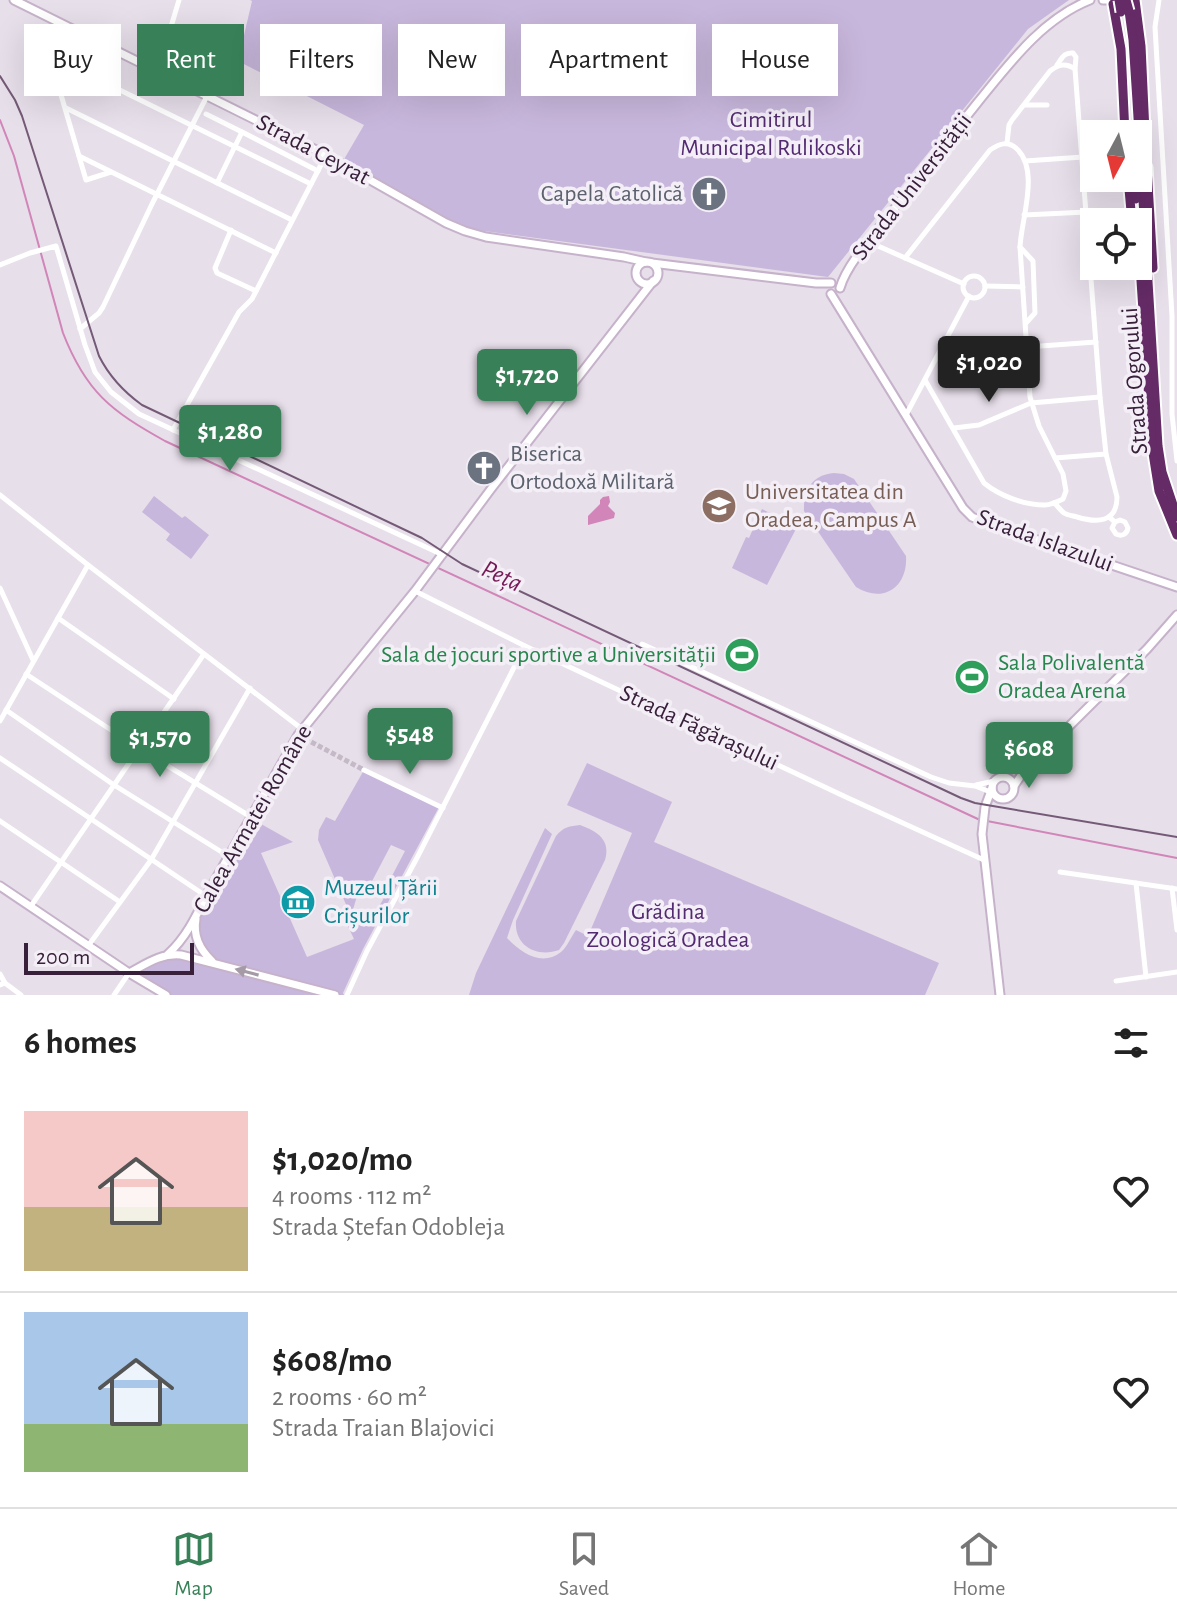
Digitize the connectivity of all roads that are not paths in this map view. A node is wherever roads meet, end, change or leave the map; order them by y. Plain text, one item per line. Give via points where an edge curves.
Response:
1 (14, 0) edge
2 (179, 0) edge
3 (1078, 0) edge
4 (1090, 0) edge
5 (1131, 0) edge
6 (1159, 0) edge
7 (1110, 1) edge
8 (1125, 12) junction
9 (172, 24) edge
10 (137, 61) edge
11 (1012, 61) junction
12 (1057, 66) junction
13 (1075, 69) junction
14 (121, 90) edge
15 (61, 96) edge
16 (206, 96) edge
17 (209, 96) edge
18 (1024, 105) junction
19 (1047, 105) dead end
20 (65, 108) junction
21 (206, 114) dead end
22 (1124, 120) edge
23 (1131, 120) edge
24 (1080, 124) edge
25 (192, 125) junction
26 (242, 132) junction
27 (1007, 143) junction
28 (235, 146) junction
29 (78, 155) junction
30 (326, 155) junction
31 (1080, 157) edge
32 (174, 161) junction
33 (1025, 161) junction
34 (318, 171) junction
35 (111, 172) junction
36 (217, 183) junction
37 (311, 184) junction
38 (157, 194) junction
39 (1080, 212) edge
40 (1024, 215) junction
41 (292, 220) junction
42 (231, 230) junction
43 (869, 242) junction
44 (1020, 247) junction
45 (276, 253) junction
46 (624, 257) junction
47 (905, 258) junction
48 (649, 262) junction
49 (0, 265) edge
50 (680, 265) junction
51 (638, 277) junction
52 (655, 278) junction
53 (1092, 280) edge
54 (1136, 280) edge
55 (1142, 280) edge
56 (964, 284) junction
57 (985, 286) junction
58 (1023, 287) junction
59 (834, 290) junction
60 (256, 291) junction
61 (969, 296) junction
62 (641, 297) junction
63 (1025, 324) junction
64 (80, 329) junction
65 (1147, 331) junction
66 (1096, 342) junction
67 (1027, 347) junction
68 (925, 380) junction
69 (1100, 397) junction
70 (1031, 403) junction
71 (905, 417) junction
72 (954, 428) junction
73 (173, 430) junction
74 (1106, 454) junction
75 (1055, 458) junction
76 (1177, 461) edge
77 (0, 495) edge
78 (1054, 503) junction
79 (1109, 517) junction
80 (1177, 517) edge
81 (1115, 522) dead end
82 (1177, 535) edge
83 (441, 557) junction
84 (88, 565) junction
85 (1177, 587) edge
86 (0, 588) edge
87 (415, 591) junction
88 (1177, 615) edge
89 (58, 618) junction
90 (642, 644) dead end
91 (525, 646) junction
92 (204, 654) junction
93 (33, 661) junction
94 (26, 674) junction
95 (250, 688) junction
96 (174, 699) junction
97 (6, 710) junction
98 (0, 721) edge
99 (302, 729) junction
100 (140, 749) junction
101 (0, 758) edge
102 (364, 770) tunnel mouth
103 (1024, 771) junction
104 (1004, 777) junction
105 (196, 783) junction
106 (114, 785) junction
107 (975, 786) junction
108 (1014, 786) junction
109 (994, 790) junction
110 (443, 808) junction
111 (251, 817) junction
112 (91, 819) junction
113 (0, 821) edge
114 (173, 821) junction
115 (228, 856) junction
116 (151, 860) junction
117 (984, 860) junction
118 (62, 863) junction
119 (1060, 872) dead end
120 (1136, 883) junction
121 (0, 889) edge
122 (1174, 889) edge
123 (206, 896) junction
124 (120, 902) junction
125 (31, 906) junction
126 (197, 914) junction
127 (1177, 930) edge
128 (88, 946) junction
129 (168, 954) junction
130 (158, 957) junction
131 (114, 962) junction
132 (214, 963) junction
133 (1177, 972) edge
134 (129, 973) junction
135 (0, 974) edge
136 (1146, 977) junction
137 (1116, 981) dead end
138 (3, 984) edge
139 (21, 995) edge
140 (114, 995) edge
141 (166, 995) edge
142 (335, 995) edge
143 (347, 995) edge
144 (1000, 995) edge

1 - 10 main road, Strada Ceyrat
2 - 9 street
3 - 11 main road, Strada Universității via 1036,31
4 - 11 main road, Strada Universității via 1059,17
5 - 7 main road
5 - 8 highway, Strada Ogorului, bridge
5 - 65 highway via 1141,46 1152,224 1154,303
6 - 76 street via 1155,27
7 - 8 highway, Strada Ogorului, bridge
7 - 22 highway via 1121,49
8 - 23 highway, Strada Ogorului
8 - 65 highway, Strada Ogorului via 1135,71
11 - 43 main road, Strada Universității
12 - 13 street
12 - 13 street via 1063,55 1073,53
12 - 18 street
13 - 24 street
14 - 25 street
15 - 20 street
16 - 25 street
17 - 30 main road, Strada Ceyrat
18 - 19 street
18 - 27 street via 1009,125
20 - 29 street
20 - 32 street
21 - 26 street
25 - 28 street
25 - 32 street
26 - 28 street
26 - 34 street
27 - 33 street
27 - 47 street via 990,150
28 - 36 street
28 - 37 street
29 - 35 street
29 - 35 street via 86,180
30 - 34 street
30 - 46 main road, Strada Ceyrat via 465,231
31 - 33 street
32 - 36 street
32 - 38 street
33 - 40 street
34 - 37 street
35 - 38 street
36 - 41 street
37 - 41 street
38 - 42 street
38 - 64 street via 103,307
39 - 40 street
40 - 44 street
41 - 45 street
42 - 45 street
42 - 60 street via 214,265 217,273
43 - 47 street
43 - 59 main road, Strada Universității
44 - 58 street
44 - 63 street via 1033,261 1035,313
45 - 60 street
46 - 48 main road, Strada Ceyrat
46 - 51 main road
47 - 56 street
48 - 50 main road
48 - 51 main road via 640,264
48 - 52 main road via 657,269
49 - 64 street via 54,246
50 - 52 main road
50 - 59 main road via 816,283
51 - 52 main road via 646,283
51 - 62 main road
52 - 62 main road
53 - 66 street
54 - 65 highway
55 - 65 highway, Strada Ogorului
56 - 57 street via 974,276
56 - 61 street
57 - 58 street
57 - 61 street via 978,297
58 - 63 street
59 - 71 main road, Strada Islazului
60 - 73 street
61 - 68 street
62 - 83 main road
63 - 67 street
64 - 73 street via 102,383 139,414
65 - 80 highway, Strada Ogorului via 1162,472
65 - 82 highway, Strada Ogorului via 1155,473
66 - 67 street
66 - 69 street
67 - 70 street
68 - 71 street
68 - 72 street
69 - 70 street
69 - 74 street
70 - 72 street via 979,425
70 - 75 street
71 - 85 main road, Strada Islazului via 972,517
72 - 78 street via 984,483 994,491 1036,504
73 - 83 street
74 - 75 street
74 - 79 street via 1117,497
75 - 78 street via 1066,491
77 - 84 street
78 - 79 street via 1065,514 1094,522
79 - 81 street
83 - 87 main road, Calea Armatei Române
84 - 89 street
84 - 92 street
86 - 93 street
87 - 91 street, Strada Făgărașului
87 - 99 main road, Calea Armatei Române
88 - 103 main road
89 - 93 street
89 - 96 street
90 - 107 street via 931,777
91 - 110 street
91 - 117 street, Strada Făgărașului
92 - 95 street
92 - 96 street
93 - 94 street
94 - 97 street
94 - 100 street
95 - 99 street
95 - 105 street
96 - 100 street
97 - 98 street
97 - 106 street
99 - 111 main road, Calea Armatei Române
100 - 105 street
100 - 106 street
101 - 112 street
102 - 110 street
103 - 104 main road
103 - 108 main road
104 - 108 main road
104 - 109 main road
105 - 111 street
105 - 114 street
106 - 112 street
106 - 114 street
107 - 109 street
107 - 109 street
108 - 109 main road via 1006,798
109 - 117 main road via 985,811
110 - 143 street
111 - 115 main road, Calea Armatei Române
112 - 116 street
112 - 118 street
113 - 118 street
114 - 115 street
114 - 116 street
115 - 123 main road, Calea Armatei Române
116 - 123 street
116 - 124 street
117 - 144 main road
118 - 124 street
118 - 125 street
119 - 120 street
120 - 122 street
120 - 136 street
121 - 125 main road
122 - 127 street
123 - 126 main road, Calea Armatei Române
124 - 128 street
125 - 128 main road
126 - 129 main road, Calea Armatei Române
126 - 132 main road via 196,937
128 - 131 main road
129 - 130 main road
129 - 132 main road
130 - 131 main road via 132,964
130 - 134 main road
131 - 134 main road
142 -> 132 main road
133 - 136 street
134 - 140 street
134 - 141 main road
135 - 138 street
136 - 137 street
138 - 139 street

